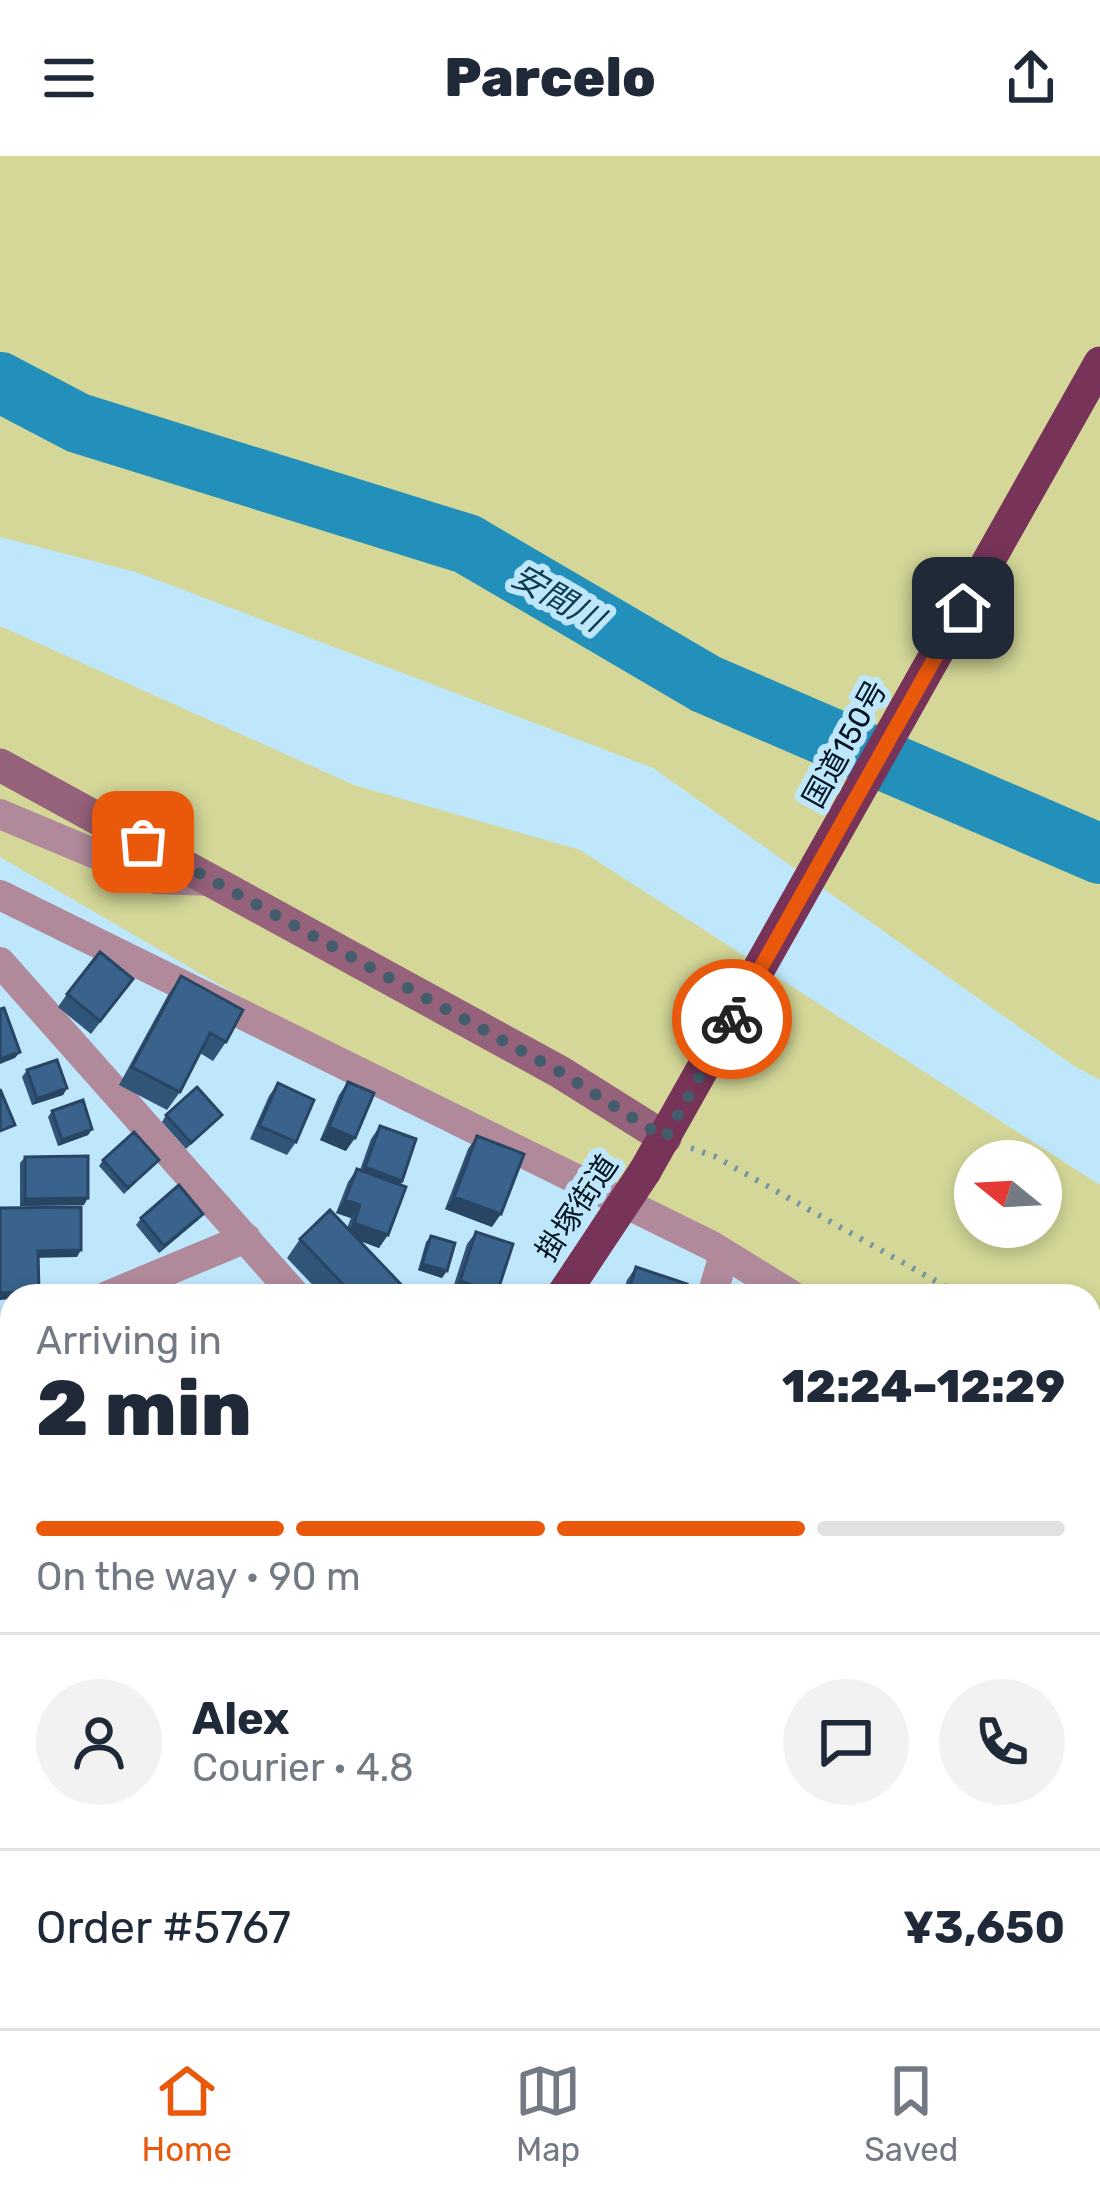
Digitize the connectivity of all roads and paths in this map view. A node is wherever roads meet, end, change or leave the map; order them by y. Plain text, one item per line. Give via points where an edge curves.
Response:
1 (1100, 363) edge
2 (0, 765) edge
3 (0, 814) edge
4 (214, 881) junction
5 (0, 895) edge
6 (0, 962) edge
7 (688, 1098) joint
8 (665, 1138) junction
9 (247, 1238) junction
10 (724, 1254) junction
11 (136, 1284) edge
12 (286, 1284) edge
13 (570, 1284) edge
14 (715, 1284) edge
15 (773, 1284) edge
16 (941, 1284) edge

1 - 7 highway, 国道150号
2 - 4 main road
3 - 4 street via 154,879
4 - 8 main road
5 - 10 street
6 - 9 street
7 - 8 highway, 掛塚街道
8 - 13 highway, 掛塚街道, bridge
8 - 16 path via 716,1157
9 - 11 street
9 - 12 street
10 - 14 street
10 - 15 street

